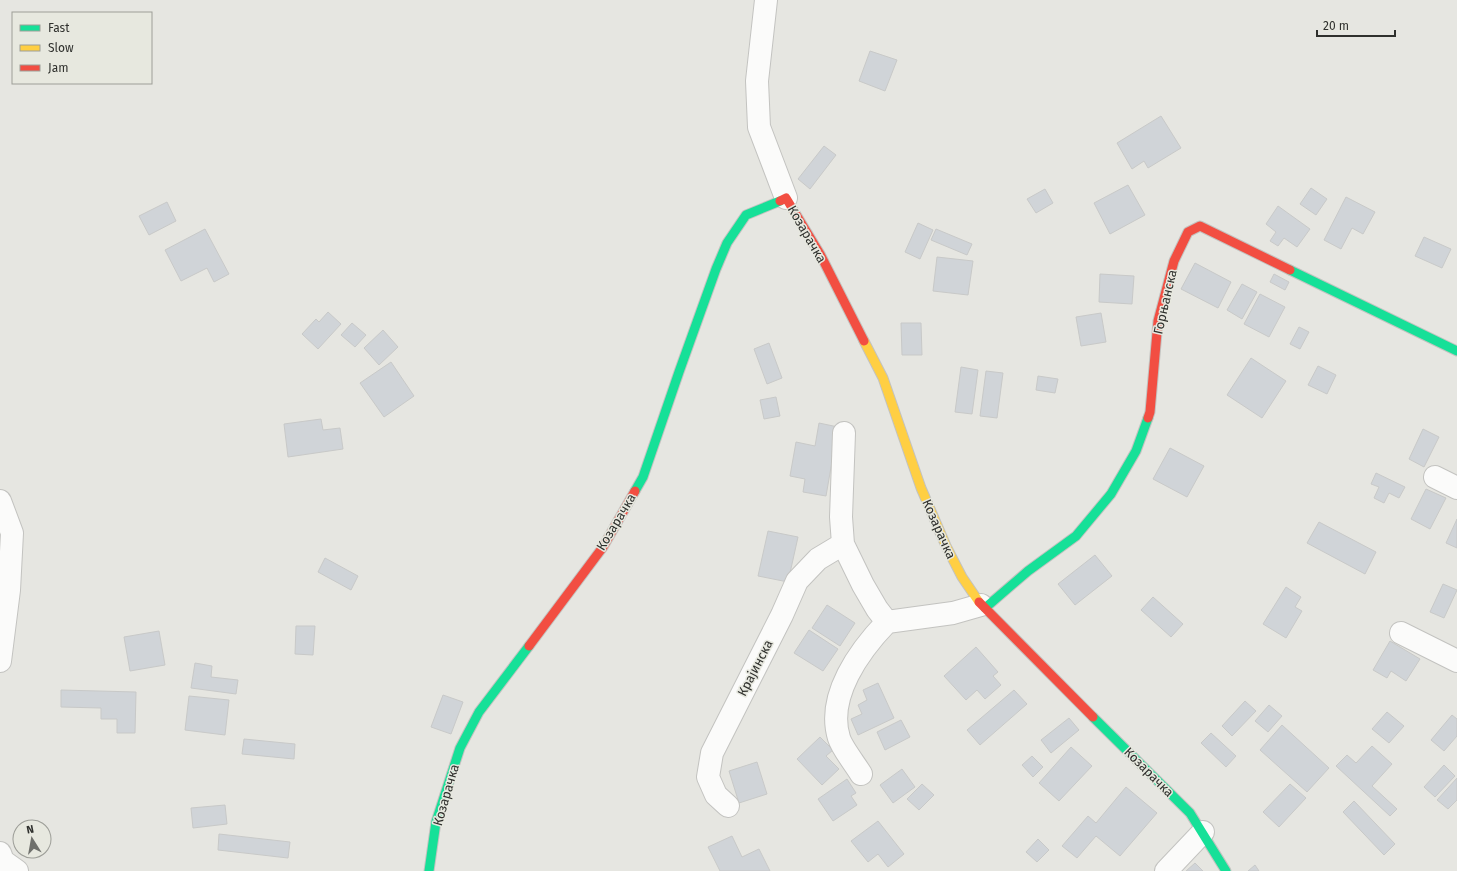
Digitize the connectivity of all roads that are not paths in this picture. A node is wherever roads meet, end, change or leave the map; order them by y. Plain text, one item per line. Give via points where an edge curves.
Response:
1 (766, 0) edge
2 (786, 198) junction
3 (1457, 351) edge
4 (844, 433) dead end
5 (1435, 477) dead end
6 (1457, 488) edge
7 (0, 501) edge
8 (842, 544) junction
9 (983, 606) junction
10 (887, 622) junction
11 (1401, 633) dead end
12 (0, 661) edge
13 (1457, 661) edge
14 (861, 774) dead end
15 (728, 806) dead end
16 (1203, 832) junction
17 (429, 871) edge
18 (1166, 871) edge
19 (1226, 871) edge

1 - 2 street via 757,81 759,127
2 - 9 street, Козарачка via 820,254 883,378 921,488 946,546 962,577
2 - 17 street, Козарачка via 746,216 727,243 643,477 603,547 480,712 460,748 436,822
3 - 9 street, Горњанска via 1200,226 1188,232 1174,261 1158,321 1150,412 1136,451 1111,494 1076,536
4 - 8 street
5 - 6 street
7 - 12 street via 12,533 9,590
8 - 10 street via 862,585
8 - 15 street, Крајинска via 818,560 797,581 712,753 708,777 716,795
9 - 10 street
9 - 16 street, Козарачка via 1171,792 1190,812
10 - 14 street via 870,639 852,666 840,694 835,718 839,739
11 - 13 street
16 - 18 street
16 - 19 street, Козарачка

